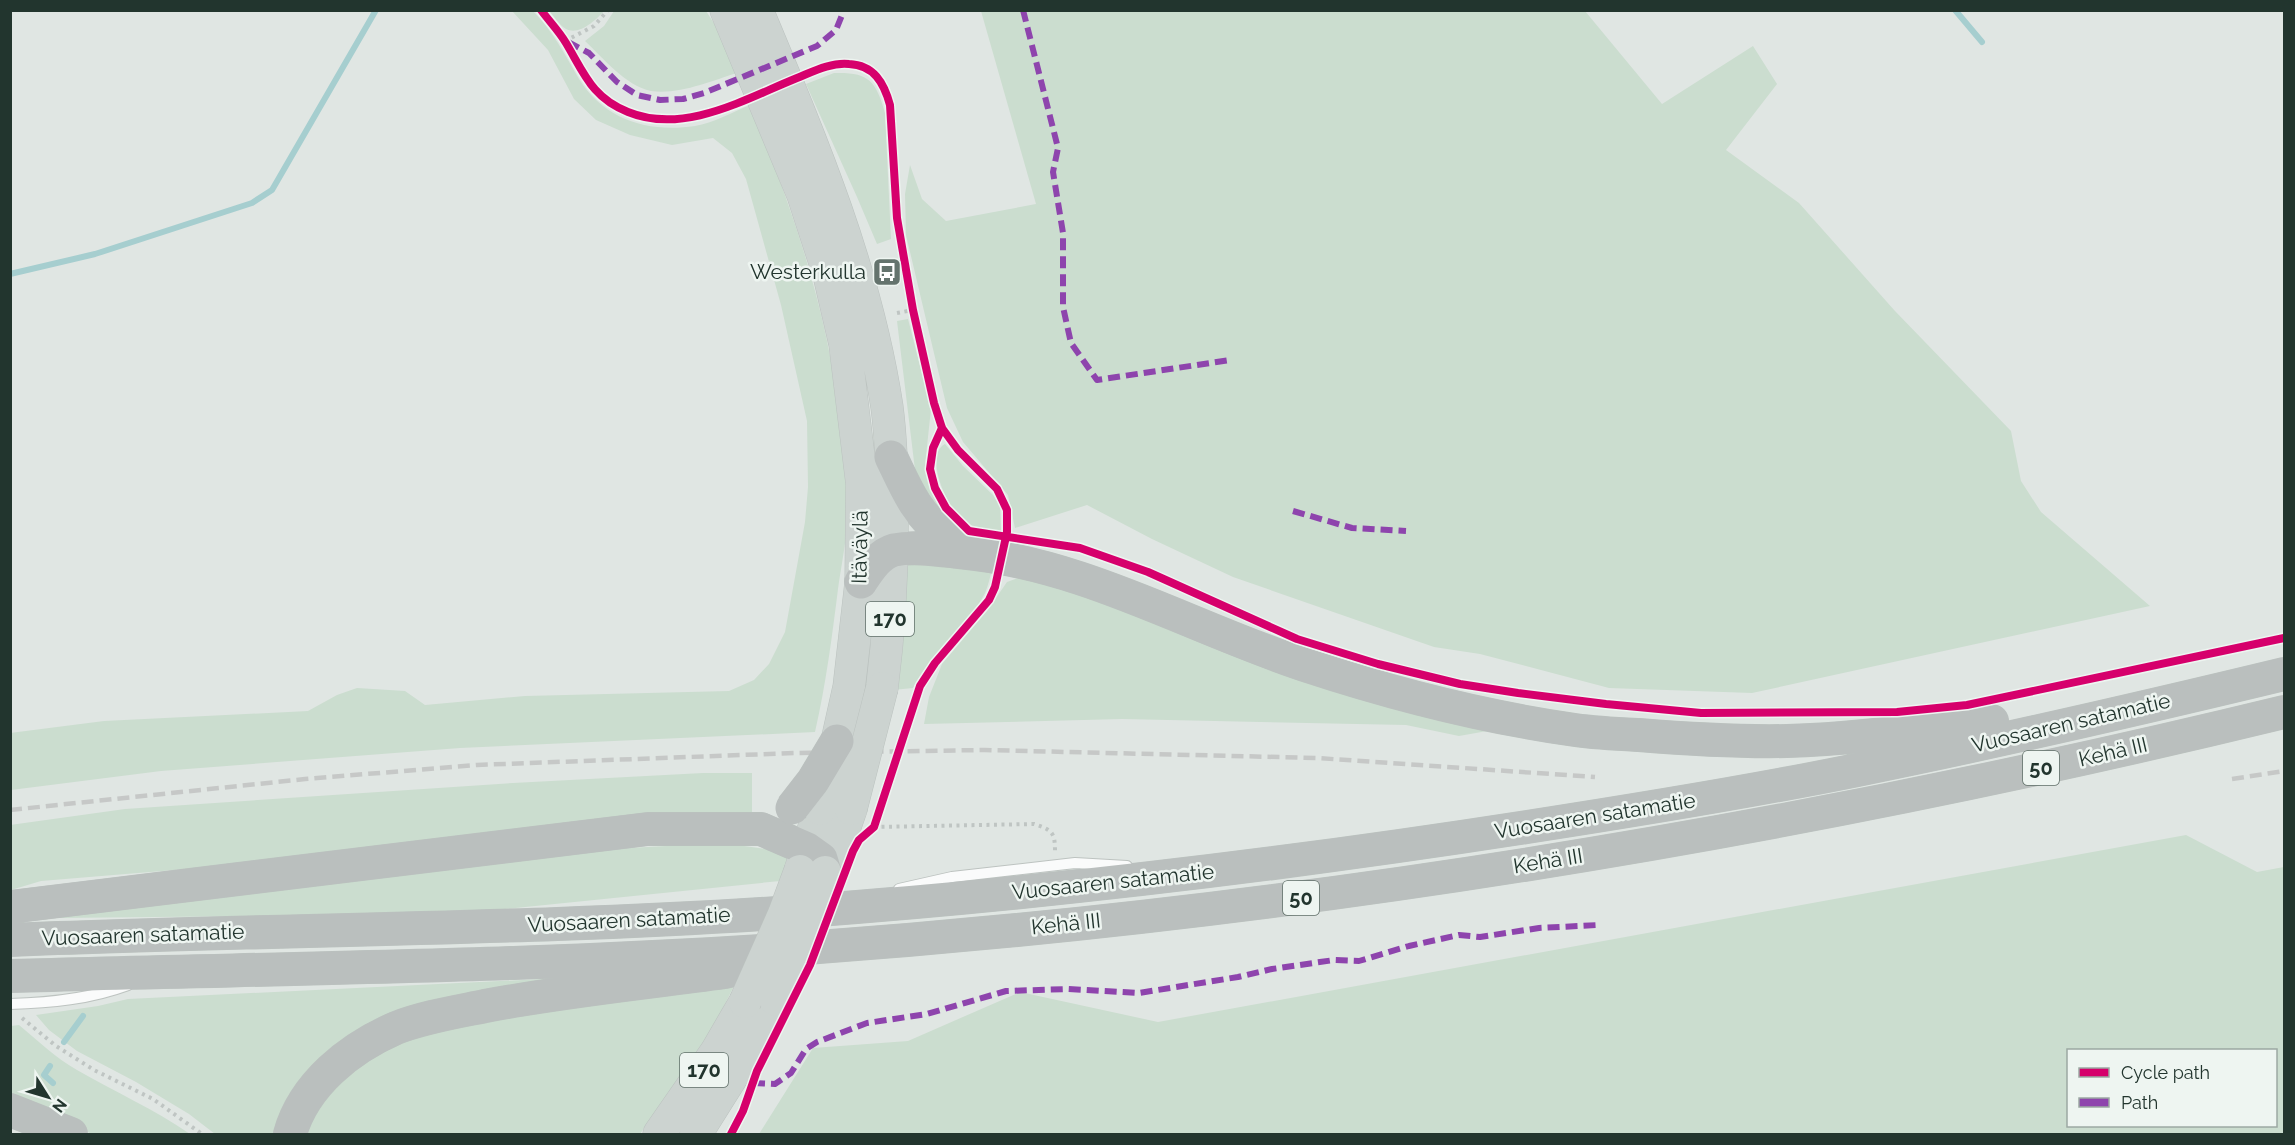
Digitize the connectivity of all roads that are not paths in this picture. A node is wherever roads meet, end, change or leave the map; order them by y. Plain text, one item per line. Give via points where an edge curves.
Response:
1 (726, 10) edge
2 (757, 10) edge
3 (891, 457) junction
4 (893, 550) junction
5 (996, 556) junction
6 (861, 582) junction
7 (2284, 674) edge
8 (2201, 694) junction
9 (2284, 712) edge
10 (837, 741) joint
11 (847, 817) junction
12 (761, 830) junction
13 (811, 864) junction
14 (10, 907) edge
15 (10, 940) edge
16 (801, 948) junction
17 (163, 972) junction
18 (10, 976) edge
19 (10, 1004) edge
20 (10, 1110) edge
21 (71, 1134) edge
22 (290, 1134) edge
23 (658, 1134) edge
24 (696, 1134) edge

1 - 6 main road, Itäväylä / 170 via 803,195 829,275 845,344 862,484
2 - 3 main road, Itäväylä / 170 via 829,186 856,268 885,397
3 - 4 main road, Itäväylä / 170
3 - 5 highway via 925,519 946,535
4 - 5 highway
4 - 6 highway via 881,557
4 - 11 main road, Itäväylä / 170, bridge via 890,627 882,688
5 - 8 highway via 1071,574 1303,664 1368,684 1475,712 1577,730 1695,740 1788,741 1891,734 2017,717 2147,690
6 - 10 main road, Itäväylä / 170 via 849,687
7 - 8 highway
8 - 15 highway, Vuosaaren satamatie via 1857,770 1699,799 1224,871 803,911 510,926
9 - 16 highway, Kehä III / 50 via 2031,771 1797,818 1450,877 1070,924
10 - 11 highway, bridge via 813,781
11 - 12 highway via 785,814
11 - 13 main road, Itäväylä / 170
12 - 13 highway
12 - 14 highway via 648,829
13 - 23 main road, Itäväylä / 170, bridge via 745,1002 716,1052
13 - 24 main road, Itäväylä / 170, bridge via 776,1000
16 - 17 highway, Vuosaaren satamatie via 524,962
16 - 22 highway via 725,972 527,998 397,1028 353,1051 325,1075 307,1097
17 - 18 highway, Vuosaaren satamatie
17 - 19 lane via 110,992 57,1003
20 - 21 highway

